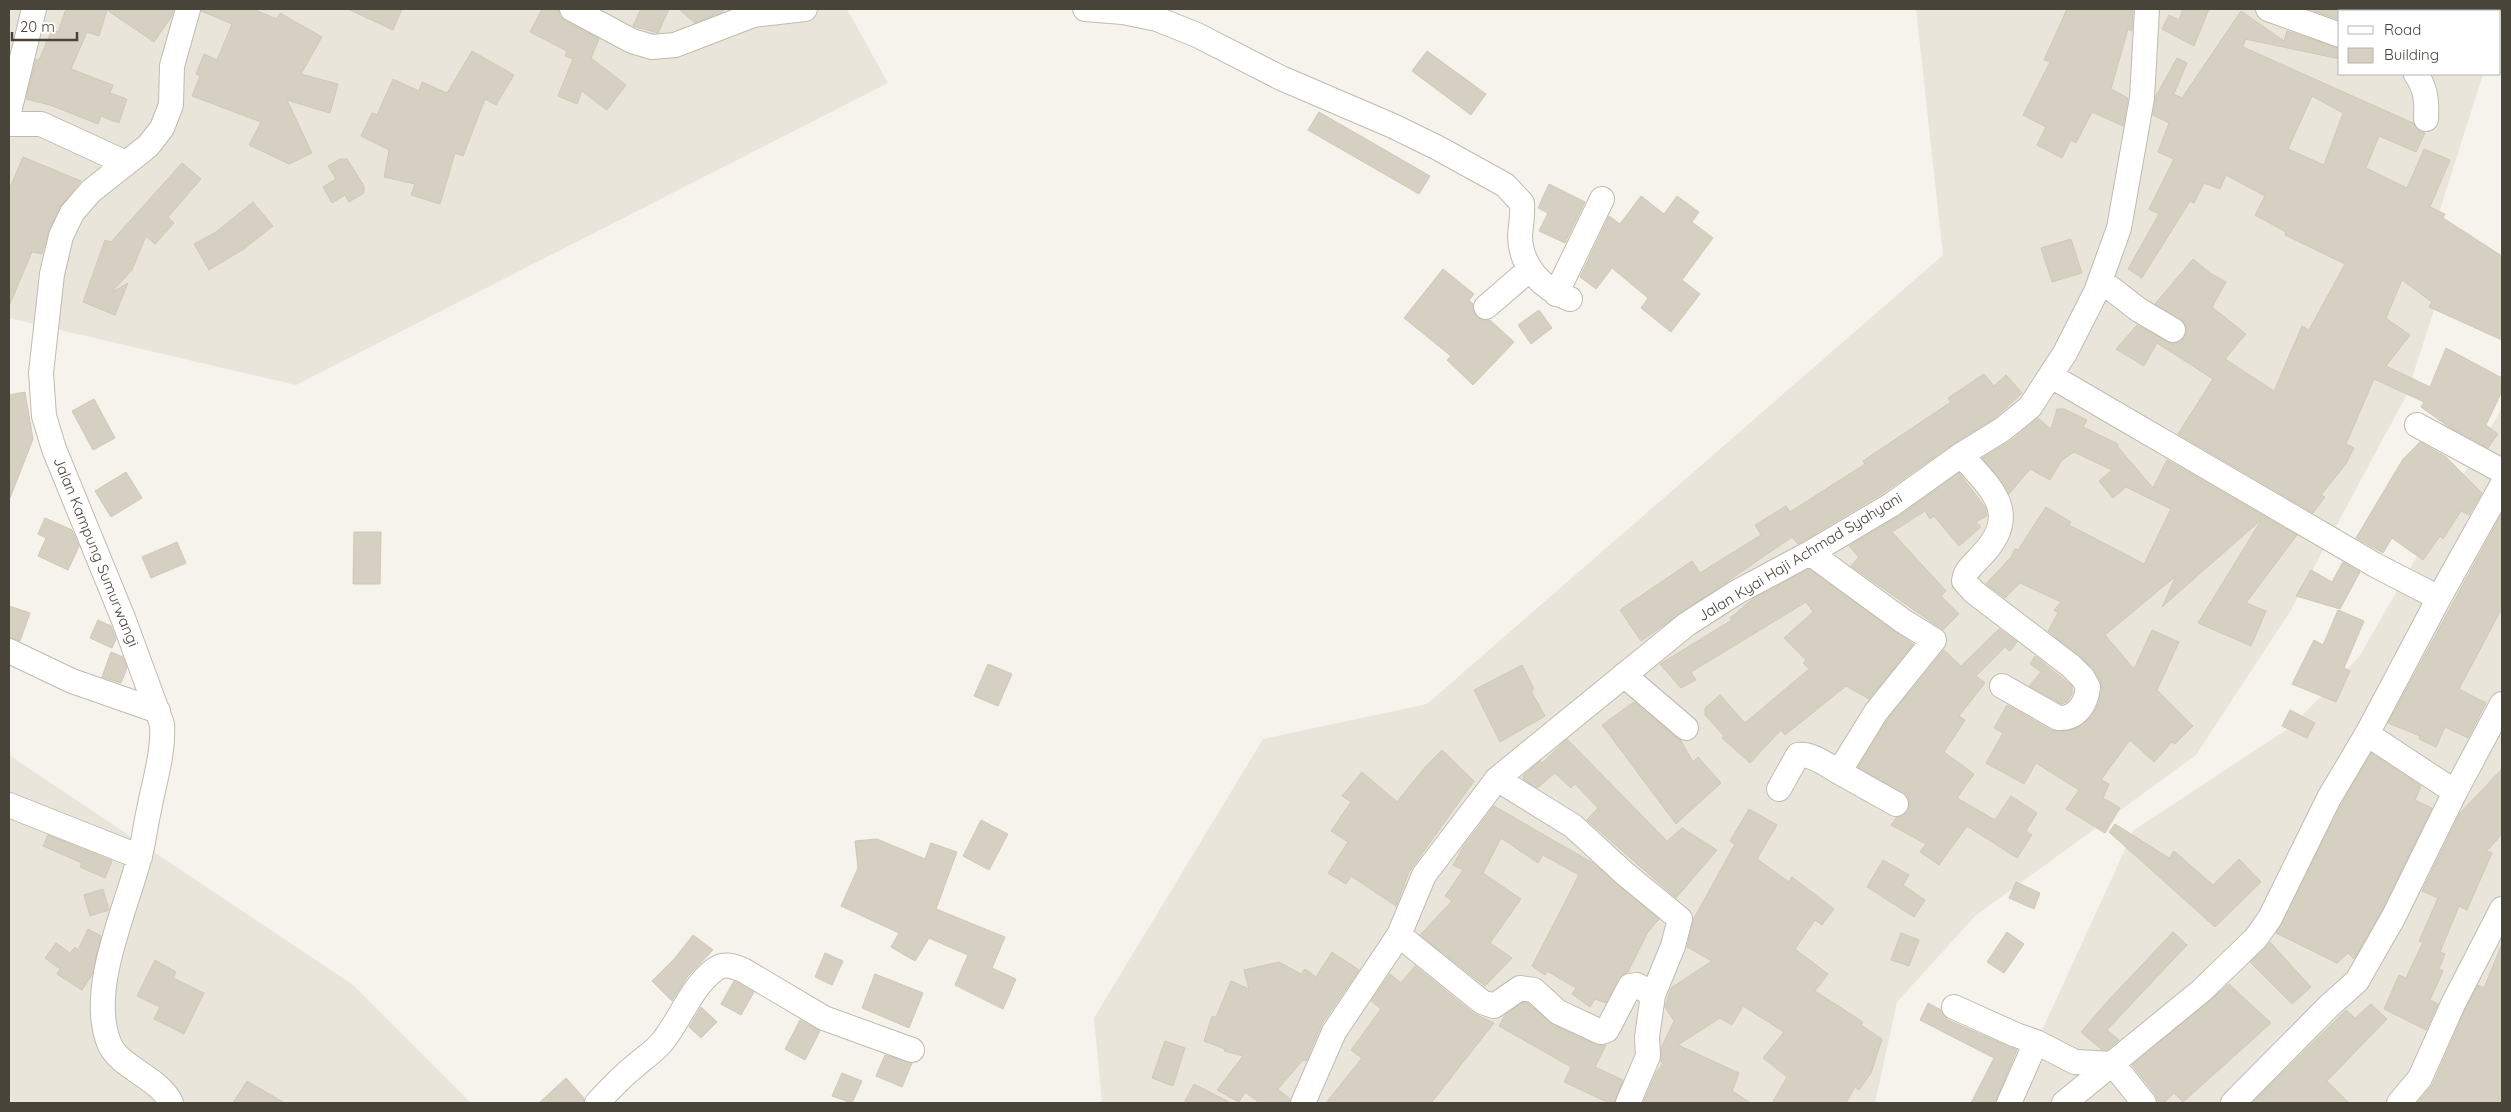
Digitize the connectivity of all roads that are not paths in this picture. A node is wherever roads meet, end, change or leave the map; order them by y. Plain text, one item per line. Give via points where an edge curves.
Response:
1 (34, 9) edge
2 (188, 9) edge
3 (572, 9) edge
4 (805, 9) edge
5 (1085, 9) edge
6 (2147, 9) edge
7 (2268, 9) edge
8 (2338, 34) edge
9 (2417, 75) edge
10 (9, 112) edge
11 (2426, 118) dead end
12 (9, 124) edge
13 (126, 164) junction
14 (1602, 199) dead end
15 (1530, 269) junction
16 (2100, 280) junction
17 (1486, 307) dead end
18 (2173, 330) dead end
19 (2051, 376) junction
20 (2417, 425) dead end
21 (1961, 455) junction
22 (2502, 471) edge
23 (2502, 485) edge
24 (1810, 553) junction
25 (2439, 598) junction
26 (9, 652) edge
27 (1624, 675) junction
28 (2002, 686) dead end
29 (2502, 704) edge
30 (158, 711) junction
31 (1686, 728) dead end
32 (2367, 734) junction
33 (1839, 772) junction
34 (1497, 779) junction
35 (1779, 789) dead end
36 (2455, 792) junction
37 (1896, 804) dead end
38 (9, 805) edge
39 (140, 857) junction
40 (2502, 909) edge
41 (1399, 935) junction
42 (1652, 995) junction
43 (1954, 1007) dead end
44 (2036, 1042) junction
45 (912, 1050) dead end
46 (2113, 1064) junction
47 (171, 1103) edge
48 (597, 1103) edge
49 (1303, 1103) edge
50 (1628, 1103) edge
51 (2009, 1103) edge
52 (2064, 1103) edge
53 (2144, 1103) edge
54 (2233, 1103) edge
55 (2399, 1103) edge

1 - 10 street
2 - 13 street, Jalan Kampung Sumurwangi via 172,66 171,104 162,128 148,146
3 - 4 street via 632,41 652,47 675,45 753,15
5 - 15 street via 1157,19 1197,35 1281,78 1402,130 1505,185 1522,203 1522,248
6 - 16 street, Jalan Kyai Haji Achmad Syahyani via 2142,98 2133,158 2119,228
7 - 8 street
9 - 11 street via 2427,98
12 - 13 street via 41,124
13 - 30 street, Jalan Kampung Sumurwangi via 91,191 72,213 61,236 52,274 41,373 44,416 54,449
14 - 15 street via 1563,296 1543,286
15 - 17 street
16 - 18 street
16 - 19 street, Jalan Kyai Haji Achmad Syahyani via 2066,353
19 - 21 street, Jalan Kyai Haji Achmad Syahyani via 2030,407 2003,429
19 - 25 street via 2367,560
20 - 22 street
21 - 24 street, Jalan Kyai Haji Achmad Syahyani via 1891,505
21 - 28 street via 1994,492 2002,514 2002,525 1996,536 1968,570 1964,581 2071,666 2088,687 2075,715 2058,718
23 - 25 street
24 - 27 street, Jalan Kyai Haji Achmad Syahyani via 1737,592 1696,619
24 - 33 street via 1934,640 1876,712
25 - 32 street
26 - 30 street via 72,681
27 - 31 street
27 - 34 street, Jalan Kyai Haji Achmad Syahyani
29 - 36 street
30 - 39 street, Jalan Kampung Sumurwangi via 163,738
32 - 36 street
32 - 46 street via 2330,798 2270,918 2256,938 2201,991
33 - 35 street via 1803,754 1798,755
33 - 37 street
34 - 41 street, Jalan Kyai Haji Achmad Syahyani via 1424,875
34 - 42 street via 1573,826 1680,919 1673,946
36 - 54 street via 2393,918 2357,981
38 - 39 street
39 - 47 street, Jalan Kampung Sumurwangi via 102,997 103,1024 110,1046 167,1095
40 - 55 street via 2453,1004 2420,1078
41 - 42 street via 1482,1002 1494,1006 1520,988 1534,990 1558,1012 1602,1032 1607,1030 1630,986 1637,985
41 - 49 street, Jalan Kyai Haji Achmad Syahyani via 1334,1032
42 - 50 street via 1648,1056
43 - 44 street
44 - 46 street via 2075,1062
44 - 51 street
45 - 48 street via 824,1018 743,970 724,965 709,975 690,997 654,1051
46 - 52 street
46 - 53 street

